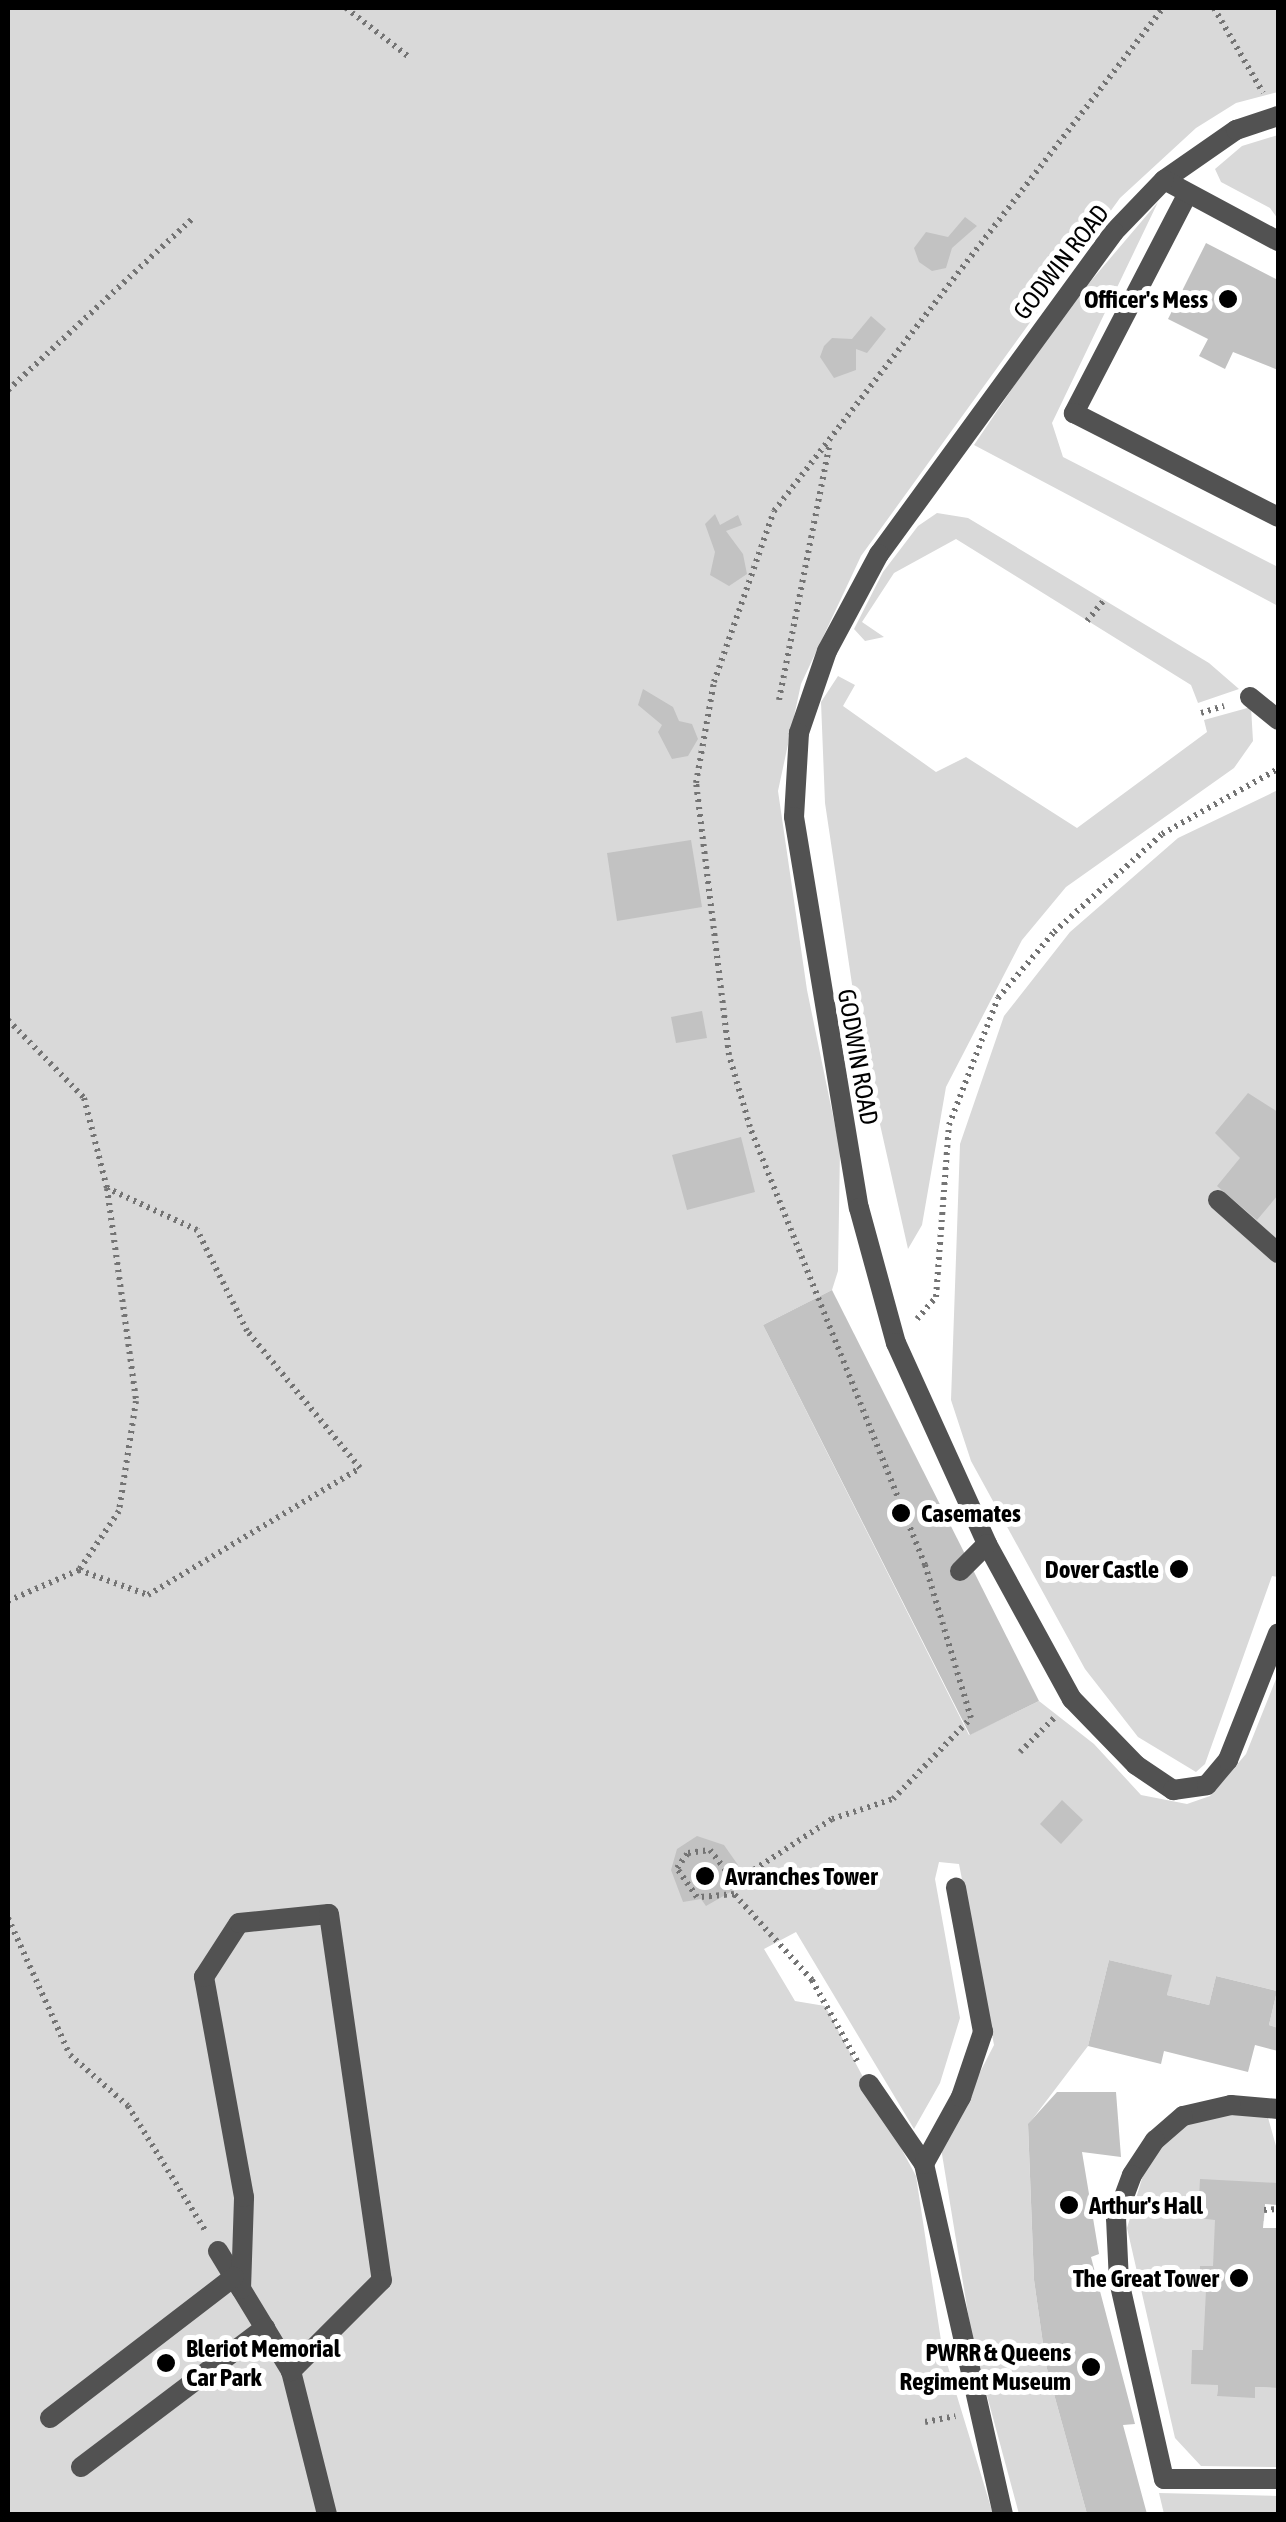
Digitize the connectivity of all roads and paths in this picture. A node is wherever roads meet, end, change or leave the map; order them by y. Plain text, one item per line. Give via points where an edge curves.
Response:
1 (346, 8) edge
2 (1214, 8) edge
3 (409, 56) dead end
4 (1277, 116) edge
5 (1164, 180) junction
6 (1187, 194) junction
7 (194, 217) dead end
8 (1278, 240) edge
9 (8, 390) edge
10 (831, 436) dead end
11 (1278, 517) edge
12 (1104, 600) dead end
13 (1087, 621) dead end
14 (1250, 697) dead end
15 (780, 708) dead end
16 (1278, 720) edge
17 (1278, 769) edge
18 (8, 1020) edge
19 (107, 1188) junction
20 (1218, 1200) dead end
21 (1278, 1254) edge
22 (896, 1343) junction
23 (987, 1544) junction
24 (79, 1570) junction
25 (960, 1571) dead end
26 (8, 1601) edge
27 (1278, 1634) edge
28 (1072, 1699) junction
29 (1020, 1752) dead end
30 (956, 1888) dead end
31 (8, 1918) edge
32 (870, 2084) dead end
33 (1278, 2109) edge
34 (924, 2164) junction
35 (1278, 2209) edge
36 (1264, 2210) dead end
37 (218, 2252) joint
38 (238, 2283) junction
39 (264, 2328) junction
40 (291, 2371) junction
41 (50, 2418) dead end
42 (80, 2467) dead end
43 (1278, 2480) edge
44 (327, 2514) edge
45 (1003, 2514) edge

1 - 3 path
2 - 4 path
4 - 5 lane, GODWIN ROAD via 1236,130
5 - 6 lane
5 - 22 lane, GODWIN ROAD via 1042,325 879,554 827,651 799,734 794,817 804,892 859,1208
6 - 8 lane
6 - 11 lane via 1074,414
7 - 9 path
10 - 15 path via 778,690
12 - 13 path
14 - 16 lane
17 - 22 path via 1162,834 1054,932 998,998 949,1125 936,1297
18 - 19 path via 84,1098
19 - 24 path via 136,1401 119,1511
19 - 24 path via 197,1230 247,1331 360,1468 148,1595
20 - 21 lane
22 - 23 lane, GODWIN ROAD
23 - 25 lane
23 - 28 lane, GODWIN ROAD
24 - 26 path
27 - 28 lane, GODWIN ROAD via 1228,1760 1208,1785 1173,1790 1136,1765
28 - 29 path
30 - 34 lane via 983,2032 961,2098
31 - 37 path via 70,2055 128,2106
32 - 34 lane
33 - 43 lane via 1231,2105 1183,2116 1140,2163 1116,2218 1118,2281 1164,2479
34 - 45 lane
35 - 36 path
37 - 38 lane
38 - 39 lane
38 - 40 lane via 244,2197 204,1977 239,1924 329,1914 382,2280
38 - 41 lane
39 - 40 lane
39 - 42 lane
40 - 44 lane

